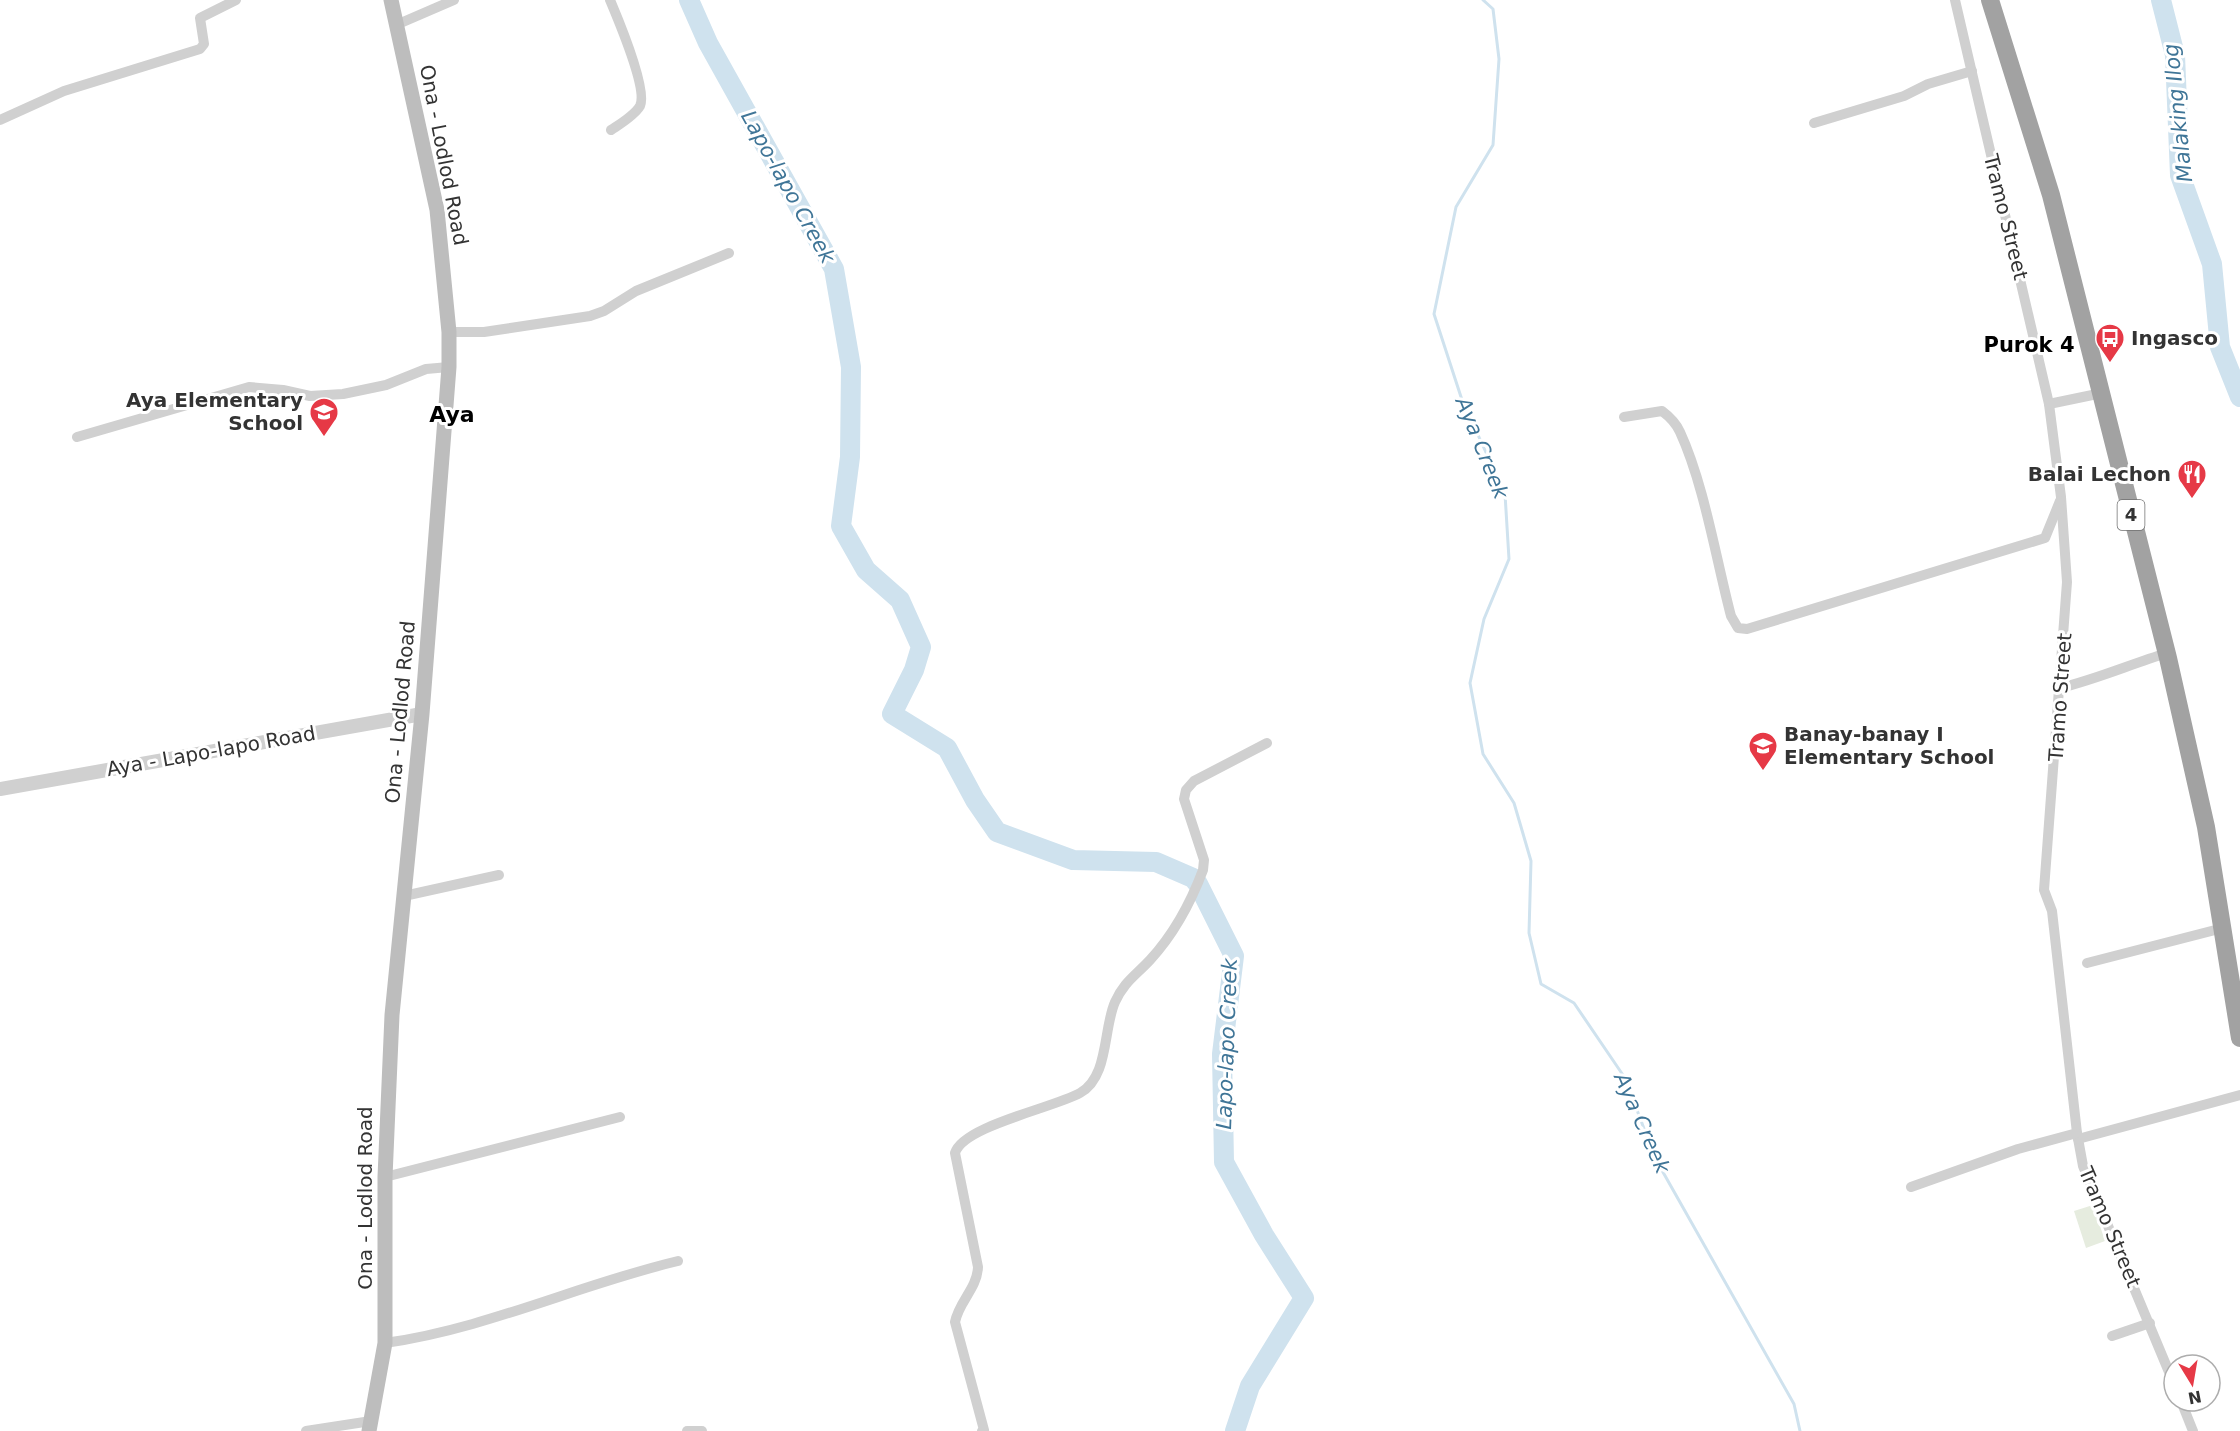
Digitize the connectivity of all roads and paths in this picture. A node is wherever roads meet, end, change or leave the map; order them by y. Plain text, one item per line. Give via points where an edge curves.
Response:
1 (236, 0) edge
2 (391, 0) edge
3 (454, 0) edge
4 (610, 0) edge
5 (1955, 0) edge
6 (1990, 0) edge
7 (396, 25) junction
8 (1972, 71) junction
9 (0, 120) edge
10 (1814, 123) dead end
11 (611, 130) dead end
12 (729, 253) dead end
13 (449, 332) junction
14 (449, 367) junction
15 (2102, 393) junction
16 (2049, 404) junction
17 (1624, 417) dead end
18 (77, 437) dead end
19 (2061, 498) junction
20 (2167, 653) junction
21 (2060, 688) junction
22 (422, 714) junction
23 (1267, 743) dead end
24 (0, 789) edge
25 (499, 875) dead end
26 (404, 896) junction
27 (2223, 928) junction
28 (2087, 963) dead end
29 (2240, 1038) edge
30 (2240, 1095) edge
31 (620, 1117) dead end
32 (2077, 1136) junction
33 (385, 1177) junction
34 (1911, 1187) dead end
35 (678, 1261) dead end
36 (2150, 1323) junction
37 (2112, 1336) dead end
38 (385, 1343) junction
39 (2162, 1354) edge
40 (2186, 1413) edge
41 (370, 1426) edge
42 (306, 1431) edge
43 (687, 1431) edge
44 (702, 1431) edge
45 (982, 1431) edge
46 (2193, 1431) edge

1 - 9 street via 200,18 204,44 200,49 64,91
2 - 7 main road, Ona - Lodlod Road
3 - 7 street
4 - 11 street via 640,86 641,103
5 - 8 street, Tramo Street
6 - 15 highway, 4 via 2051,195
7 - 13 main road, Ona - Lodlod Road via 437,210
8 - 10 street
8 - 16 street, Tramo Street
12 - 13 street via 636,291 590,316 484,332
13 - 14 main road, Ona - Lodlod Road
14 - 18 street via 426,369 386,385 343,394 310,396 260,387 235,390
14 - 22 main road, Ona - Lodlod Road
15 - 16 street
15 - 20 highway, 4
16 - 19 street, Tramo Street
17 - 19 street via 1662,411 1672,417 1680,431 1731,616 1738,628 1747,629 2045,538
19 - 21 street, Tramo Street via 2067,582
20 - 21 street
20 - 27 highway, 4 via 2204,816
21 - 32 street, Tramo Street via 2044,890 2052,911
22 - 24 street, Aya - Lapo-lapo Road
22 - 26 main road, Ona - Lodlod Road
23 - 45 street via 1186,789 1184,799 1204,860 1203,870 1170,935 1123,985 1109,1016 1095,1078 1081,1093 983,1130 957,1145 955,1153 978,1267 975,1284 957,1311 955,1322
25 - 26 street
26 - 33 main road, Ona - Lodlod Road via 392,1015
27 - 28 street
27 - 29 highway, 4
30 - 32 street
31 - 33 street
32 - 34 street via 2018,1149
32 - 36 street, Tramo Street via 2083,1166
33 - 38 main road, Ona - Lodlod Road
35 - 38 street via 430,1336
36 - 37 street
36 - 39 street, Tramo Street
38 - 41 main road, Ona - Lodlod Road
40 - 46 street
41 - 42 street
43 - 44 street

